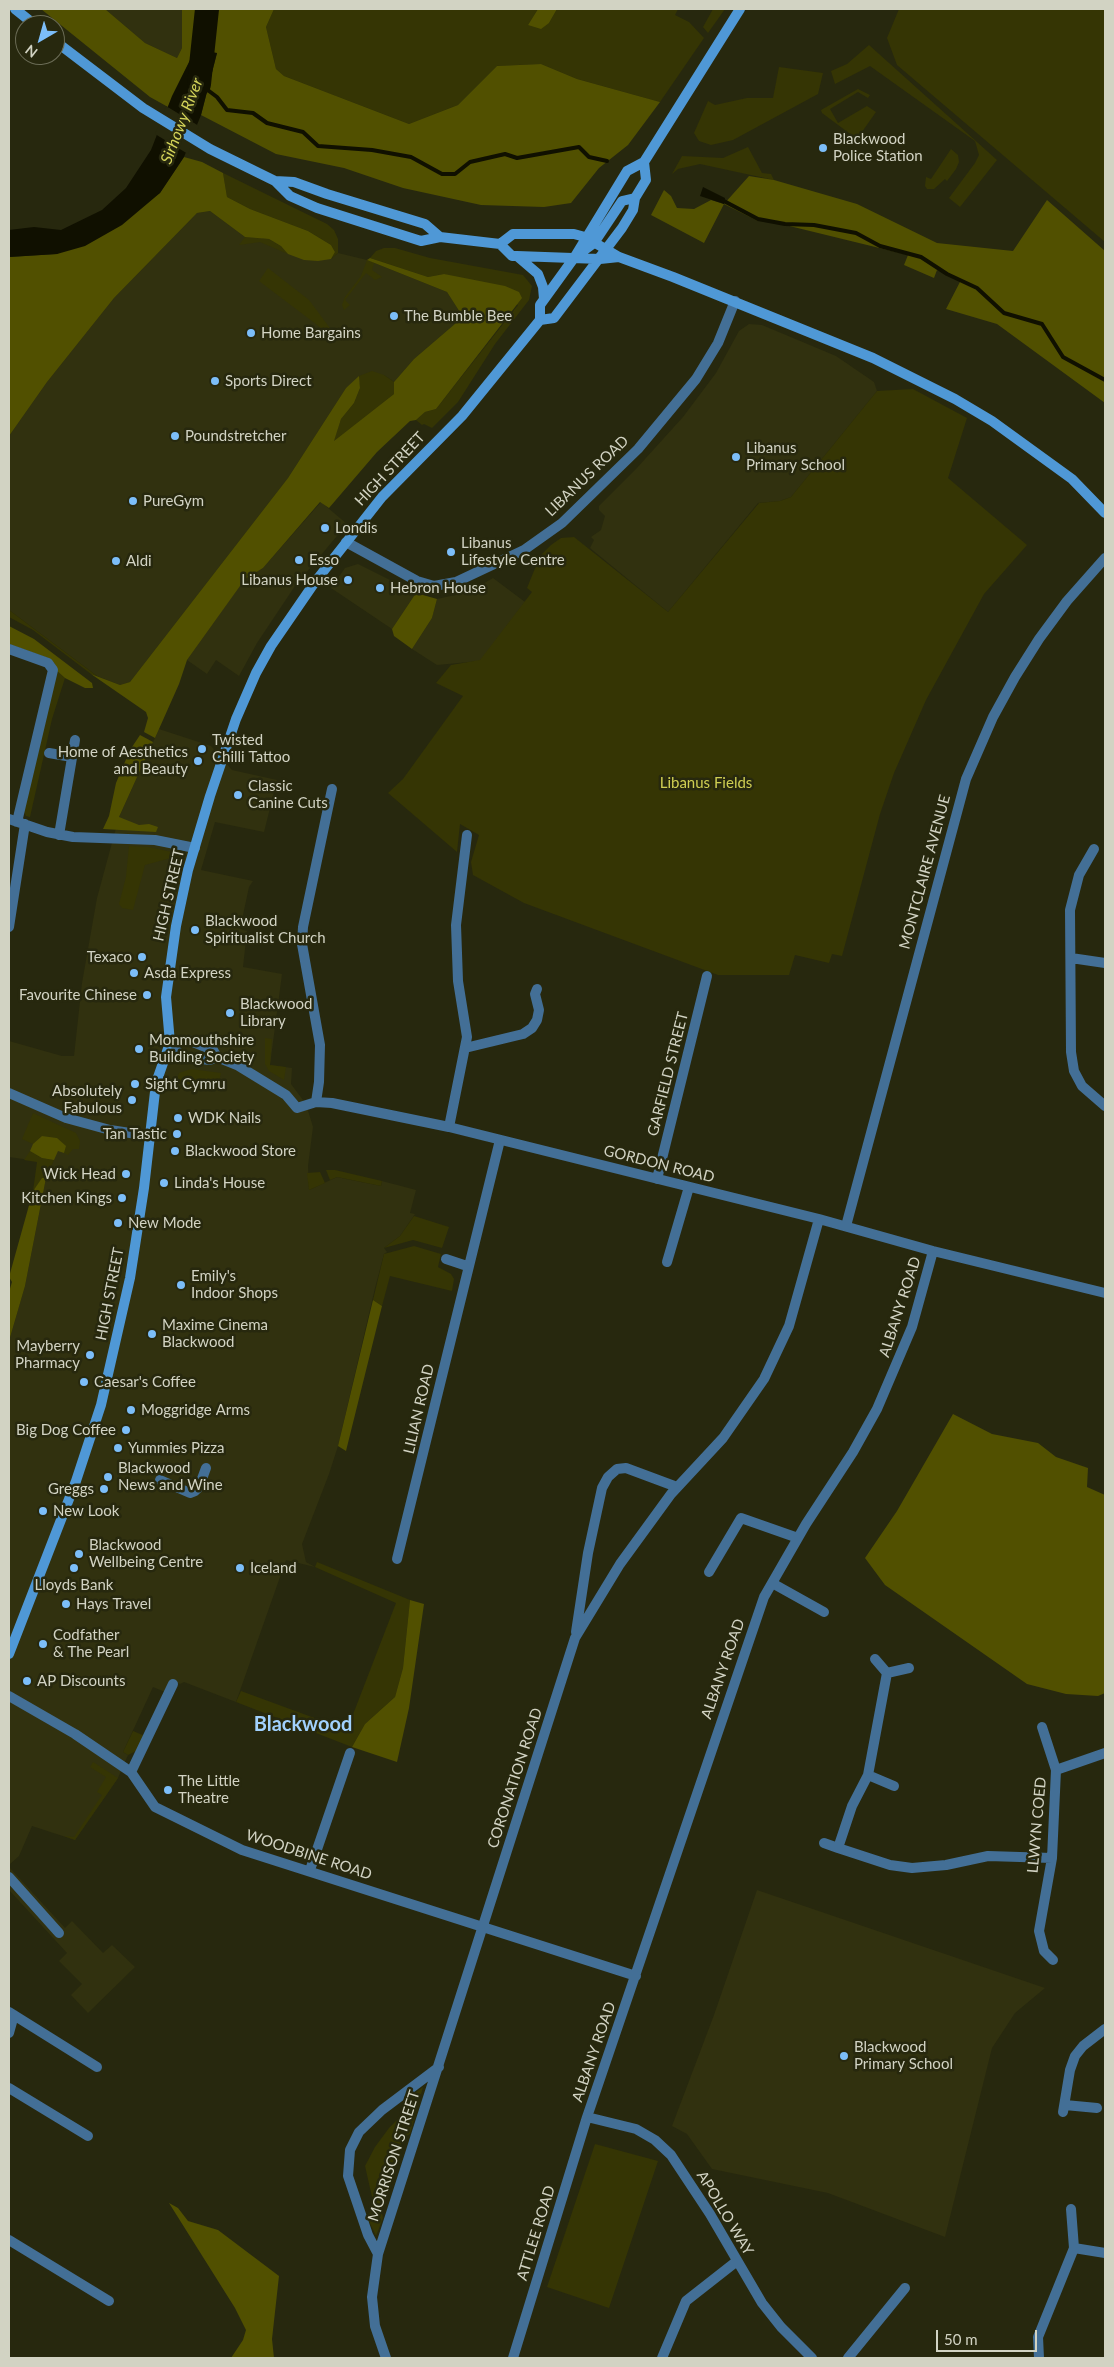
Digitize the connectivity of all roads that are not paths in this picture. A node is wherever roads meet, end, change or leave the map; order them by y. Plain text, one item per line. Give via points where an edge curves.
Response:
1 (740, 9) edge
2 (65, 49) edge
3 (644, 162) junction
4 (275, 181) junction
5 (634, 198) junction
6 (440, 237) junction
7 (589, 240) junction
8 (500, 244) junction
9 (607, 250) junction
10 (576, 254) junction
11 (517, 256) junction
12 (619, 257) junction
13 (600, 259) junction
14 (544, 299) junction
15 (735, 301) junction
16 (540, 320) junction
17 (1105, 513) edge
18 (346, 542) junction
19 (1105, 558) edge
20 (9, 649) edge
21 (75, 740) dead end
22 (50, 753) dead end
23 (72, 757) junction
24 (332, 788) dead end
25 (17, 822) edge
26 (59, 835) junction
27 (467, 835) dead end
28 (195, 848) junction
29 (1094, 848) dead end
30 (9, 927) edge
31 (1071, 958) junction
32 (1105, 963) edge
33 (708, 976) dead end
34 (537, 989) dead end
35 (170, 1043) junction
36 (465, 1048) junction
37 (217, 1057) junction
38 (9, 1093) edge
39 (316, 1102) junction
40 (1105, 1106) edge
41 (449, 1127) junction
42 (150, 1136) junction
43 (500, 1140) junction
44 (657, 1179) junction
45 (690, 1187) junction
46 (819, 1219) junction
47 (846, 1226) junction
48 (933, 1251) junction
49 (446, 1259) dead end
50 (667, 1262) dead end
51 (467, 1266) junction
52 (1105, 1293) edge
53 (206, 1468) dead end
54 (160, 1480) dead end
55 (677, 1487) junction
56 (798, 1538) junction
57 (397, 1559) dead end
58 (709, 1572) dead end
59 (772, 1583) junction
60 (824, 1612) dead end
61 (575, 1638) junction
62 (9, 1654) edge
63 (875, 1659) dead end
64 (909, 1668) dead end
65 (887, 1673) junction
66 (173, 1684) dead end
67 (9, 1696) edge
68 (1042, 1727) dead end
69 (350, 1753) dead end
70 (1105, 1753) edge
71 (1056, 1770) junction
72 (131, 1772) junction
73 (868, 1775) junction
74 (894, 1786) dead end
75 (824, 1843) dead end
76 (838, 1848) junction
77 (1052, 1858) junction
78 (310, 1870) junction
79 (9, 1877) edge
80 (484, 1927) junction
81 (60, 1933) dead end
82 (1054, 1960) dead end
83 (636, 1976) junction
84 (12, 2014) edge
85 (1105, 2029) edge
86 (9, 2033) edge
87 (97, 2067) dead end
88 (438, 2067) junction
89 (9, 2088) edge
90 (1097, 2108) dead end
91 (587, 2117) junction
92 (88, 2136) dead end
93 (1071, 2209) dead end
94 (9, 2240) edge
95 (1074, 2248) junction
96 (1105, 2252) edge
97 (378, 2254) junction
98 (737, 2261) junction
99 (905, 2288) dead end
100 (109, 2301) dead end
101 (386, 2358) edge
102 (513, 2358) edge
103 (662, 2358) edge
104 (812, 2358) edge
105 (848, 2358) edge
106 (1038, 2358) edge

1 - 3 main road
2 - 4 main road via 143,108 210,148
3 - 5 main road, HIGH STREET via 646,180
3 - 7 main road via 627,170
4 - 6 main road via 294,182 426,224
4 - 6 main road via 290,196 317,208 421,242
5 - 7 main road via 622,202
5 - 9 main road, HIGH STREET via 633,210
6 - 8 main road
7 - 8 main road via 574,234 513,234
7 - 9 main road
7 - 10 main road, HIGH STREET
8 - 11 main road via 512,256
9 - 12 main road
9 - 13 main road, HIGH STREET
10 - 11 main road
10 - 13 main road
10 - 14 main road, HIGH STREET
11 - 14 main road via 538,274
12 - 13 main road
12 - 15 main road
13 - 16 main road, HIGH STREET via 554,318
14 - 16 main road, HIGH STREET via 540,305
15 - 17 main road via 914,377 992,421 1072,480
15 - 18 street, LIBANUS ROAD via 718,343 696,379 638,449 562,523 524,550 456,582 434,586 417,581
16 - 18 main road, HIGH STREET via 462,416 382,497
18 - 28 main road, HIGH STREET via 271,646 256,673 236,719
19 - 47 street, MONTCLAIRE AVENUE via 1067,601 1015,677 993,717 966,779
20 - 25 street via 48,663 53,670
21 - 23 street
22 - 23 street
23 - 26 street
24 - 39 street via 302,936 320,1045
25 - 26 street
25 - 30 street
26 - 28 street via 155,840
27 - 36 street via 456,924 458,981 467,1037
28 - 35 main road, HIGH STREET via 168,970 166,1020
29 - 31 street via 1079,875 1070,910
31 - 32 street
31 - 40 street via 1074,1071 1082,1086
33 - 44 street, GARFIELD STREET
34 - 36 street via 539,1010 532,1028 523,1034
35 - 37 street, GORDON ROAD via 188,1040 213,1050
35 - 37 street, GORDON ROAD via 182,1057 210,1060
35 - 42 main road, HIGH STREET via 156,1083
36 - 41 street
37 - 39 street, GORDON ROAD via 237,1065 286,1095 297,1108
38 - 42 street via 66,1118 110,1130
39 - 41 street, GORDON ROAD
41 - 43 street, GORDON ROAD
42 - 62 main road, HIGH STREET via 130,1278 101,1406 76,1481
43 - 44 street, GORDON ROAD
43 - 51 street, LILIAN ROAD
44 - 45 street, GORDON ROAD
45 - 46 street, GORDON ROAD
45 - 50 street
46 - 47 street, GORDON ROAD
46 - 55 street, CORONATION ROAD via 789,1326 764,1379 723,1438
47 - 48 street, GORDON ROAD
48 - 52 street, GORDON ROAD
48 - 56 street, ALBANY ROAD via 912,1327 890,1382 853,1452
49 - 51 street
51 - 57 street, LILIAN ROAD
53 - 54 street via 199,1487 190,1493
55 - 61 street, CORONATION ROAD via 620,1564
55 - 61 street, CORONATION ROAD via 626,1468 617,1469 608,1477 602,1488 588,1553
56 - 58 street via 741,1518
56 - 59 street, ALBANY ROAD
59 - 60 street
59 - 83 street, ALBANY ROAD via 764,1597 727,1702
61 - 80 street, CORONATION ROAD
63 - 65 street
64 - 65 street
65 - 73 street
66 - 72 street
67 - 72 street, WOODBINE ROAD via 75,1734
68 - 71 street, LLWYN COED
69 - 78 street
70 - 71 street
71 - 77 street, LLWYN COED
72 - 78 street, WOODBINE ROAD via 155,1807 242,1850
73 - 74 street
73 - 76 street via 852,1806
75 - 76 street
76 - 77 street via 912,1868 988,1856
77 - 82 street, LLWYN COED via 1039,1931 1044,1951
78 - 80 street, WOODBINE ROAD
79 - 81 street
80 - 83 street, WOODBINE ROAD
80 - 88 street, MORRISON STREET
83 - 91 street, ALBANY ROAD
84 - 86 street
84 - 87 street
85 - 90 street via 1075,2056 1064,2109
88 - 97 street, MORRISON STREET
88 - 97 street, MORRISON STREET via 382,2110 359,2132 350,2150 348,2176 368,2235
89 - 92 street
91 - 98 street, APOLLO WAY via 636,2129 671,2155
91 - 102 street, ATTLEE ROAD
93 - 95 street
94 - 100 street
95 - 96 street
95 - 106 street via 1038,2338
97 - 101 street, MORRISON STREET via 372,2297 375,2326
98 - 103 street via 686,2301
98 - 104 street, APOLLO WAY via 762,2303
99 - 105 street

